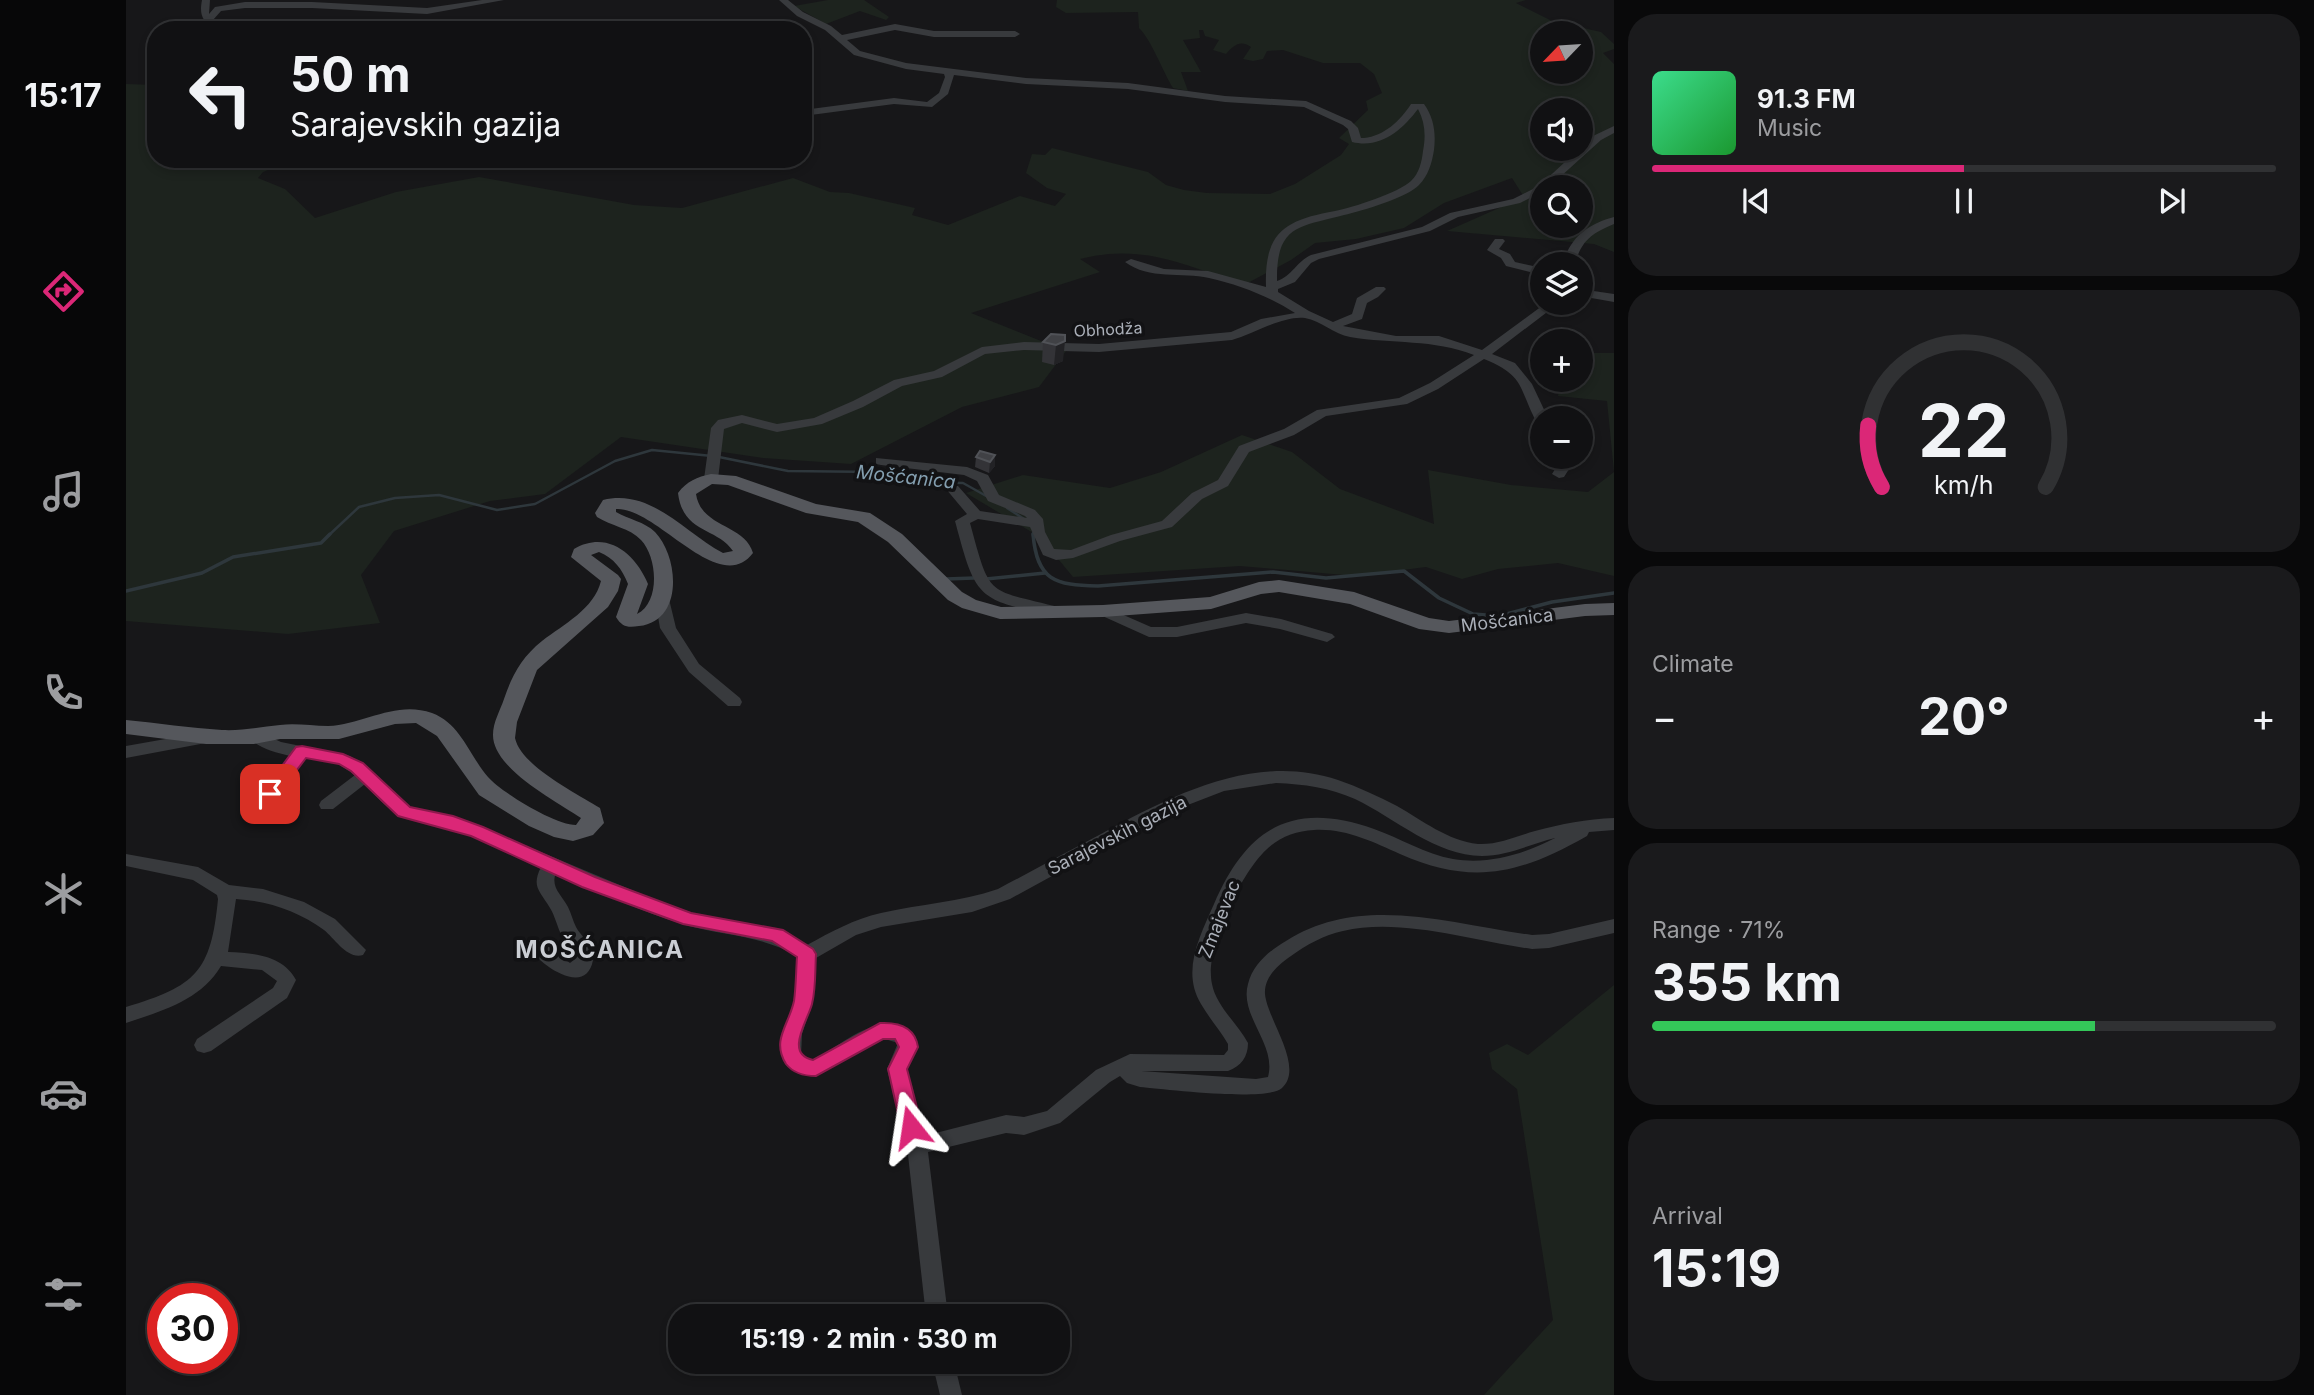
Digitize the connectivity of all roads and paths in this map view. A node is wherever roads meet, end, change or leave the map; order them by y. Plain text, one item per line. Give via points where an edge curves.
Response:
1 (206, 0) edge
2 (215, 0) edge
3 (500, 0) edge
4 (783, 0) edge
5 (245, 5) junction
6 (207, 21) joint
7 (1015, 34) dead end
8 (838, 39) junction
9 (948, 73) junction
10 (812, 112) edge
11 (1614, 129) edge
12 (1555, 175) edge
13 (1530, 193) edge
14 (1614, 220) edge
15 (1499, 241) dead end
16 (1572, 252) edge
17 (1131, 262) dead end
18 (1530, 269) edge
19 (1380, 289) dead end
20 (1272, 290) junction
21 (1593, 294) edge
22 (1614, 298) edge
23 (1305, 314) junction
24 (1537, 315) edge
25 (1333, 326) junction
26 (1483, 356) junction
27 (1536, 406) edge
28 (881, 461) dead end
29 (1562, 469) edge
30 (712, 473) junction
31 (1559, 474) dead end
32 (953, 489) dead end
33 (976, 515) junction
34 (1036, 524) junction
35 (662, 599) junction
36 (1614, 609) edge
37 (1103, 611) junction
38 (1062, 612) junction
39 (1327, 637) dead end
40 (734, 702) dead end
41 (126, 727) edge
42 (207, 737) junction
43 (257, 737) junction
44 (302, 751) junction
45 (126, 752) edge
46 (366, 775) junction
47 (270, 794) dead end
48 (327, 805) dead end
49 (1614, 824) edge
50 (1589, 827) junction
51 (126, 860) edge
52 (551, 865) junction
53 (225, 891) junction
54 (1614, 926) edge
55 (536, 945) dead end
56 (358, 950) dead end
57 (807, 954) junction
58 (216, 958) junction
59 (126, 1015) edge
60 (204, 1045) dead end
61 (1122, 1066) junction
62 (917, 1146) junction
63 (936, 1304) edge
64 (946, 1374) edge
65 (951, 1395) edge

1 - 6 street
2 - 5 street
3 - 5 street via 427,11
4 - 8 street
5 - 6 street via 218,9
7 - 8 street via 934,34 895,27
8 - 9 street via 857,54
9 - 10 street via 943,94 929,105 894,101
9 - 20 street via 1306,104 1347,123 1361,142 1392,130 1410,117 1414,106 1421,106 1430,135 1428,159 1413,186 1290,228 1274,249
11 - 12 street
13 - 20 street via 1454,215 1426,229 1315,257 1291,281
14 - 16 street via 1591,229 1574,244
15 - 18 street via 1493,250 1506,256 1510,264
17 - 20 street via 1163,272 1208,274
19 - 25 street via 1361,300 1358,316
20 - 23 street
21 - 22 street
23 - 25 street
23 - 30 street, Obhodža via 1265,321 1231,336 1099,348 1024,346 982,351 938,374 898,383 817,421 777,428 742,419 723,423 718,428
24 - 26 street
25 - 26 street via 1366,337 1439,340
26 - 27 street via 1516,369
26 - 34 street via 1402,401 1322,413 1244,449 1223,483 1197,496 1167,524 1056,556 1048,552
28 - 34 street via 967,471 983,478 993,498 1030,513
29 - 31 street
30 - 35 main road via 686,496 697,517 741,545 743,553 734,558 711,555 633,504 617,502 604,509 607,516 637,528 655,546
30 - 38 main road, Mošćanica via 813,509 863,517 895,538 944,587 969,604 1000,613
32 - 33 street
33 - 34 street
33 - 38 street via 962,521 983,584 994,594
35 - 40 street via 668,628 694,668
35 - 43 main road via 653,616 630,621 626,617 638,584 633,568 608,549 586,548 581,557 611,579 607,594 533,660 523,675 504,733 505,744 521,765 592,814 593,823 579,832 561,831 482,785 452,737 428,719 405,717 336,733 281,732
36 - 37 main road, Mošćanica via 1449,627 1426,624 1354,598 1279,586 1210,603
37 - 38 main road, Mošćanica
37 - 39 street via 1149,632 1177,632 1246,618
41 - 42 main road
42 - 43 main road
42 - 45 street
43 - 44 street
44 - 46 street via 343,759
44 - 47 street
46 - 48 street
46 - 52 street via 404,812 453,823
49 - 50 street, Sarajevskih gazija
50 - 57 street, Sarajevskih gazija via 1480,850 1445,840 1365,795 1313,779 1261,776 1161,809 1004,894 972,905 880,920 850,930
50 - 61 street, Zmajevac via 1529,857 1500,866 1466,867 1325,822 1280,830 1245,860 1232,881 1202,958 1199,974 1203,987 1238,1043 1234,1059 1218,1065 1137,1061
51 - 53 street via 198,874
52 - 55 street via 546,888 583,950 584,960 577,970 566,970
52 - 57 street via 690,919 776,935
53 - 56 street via 251,892 294,904 330,922
53 - 58 street via 224,929
54 - 61 street via 1532,942 1393,922 1349,922 1324,929 1274,957 1257,982 1259,1006 1280,1069 1276,1082 1256,1087 1140,1079
57 - 62 street via 803,1003 789,1051 796,1062 816,1068 880,1031 902,1034 908,1047 899,1062 898,1078
58 - 59 street via 190,989
58 - 60 street via 266,963 280,969 287,980 280,993
61 - 62 street, Zmajevac via 1046,1119
62 - 63 street
64 - 65 street

